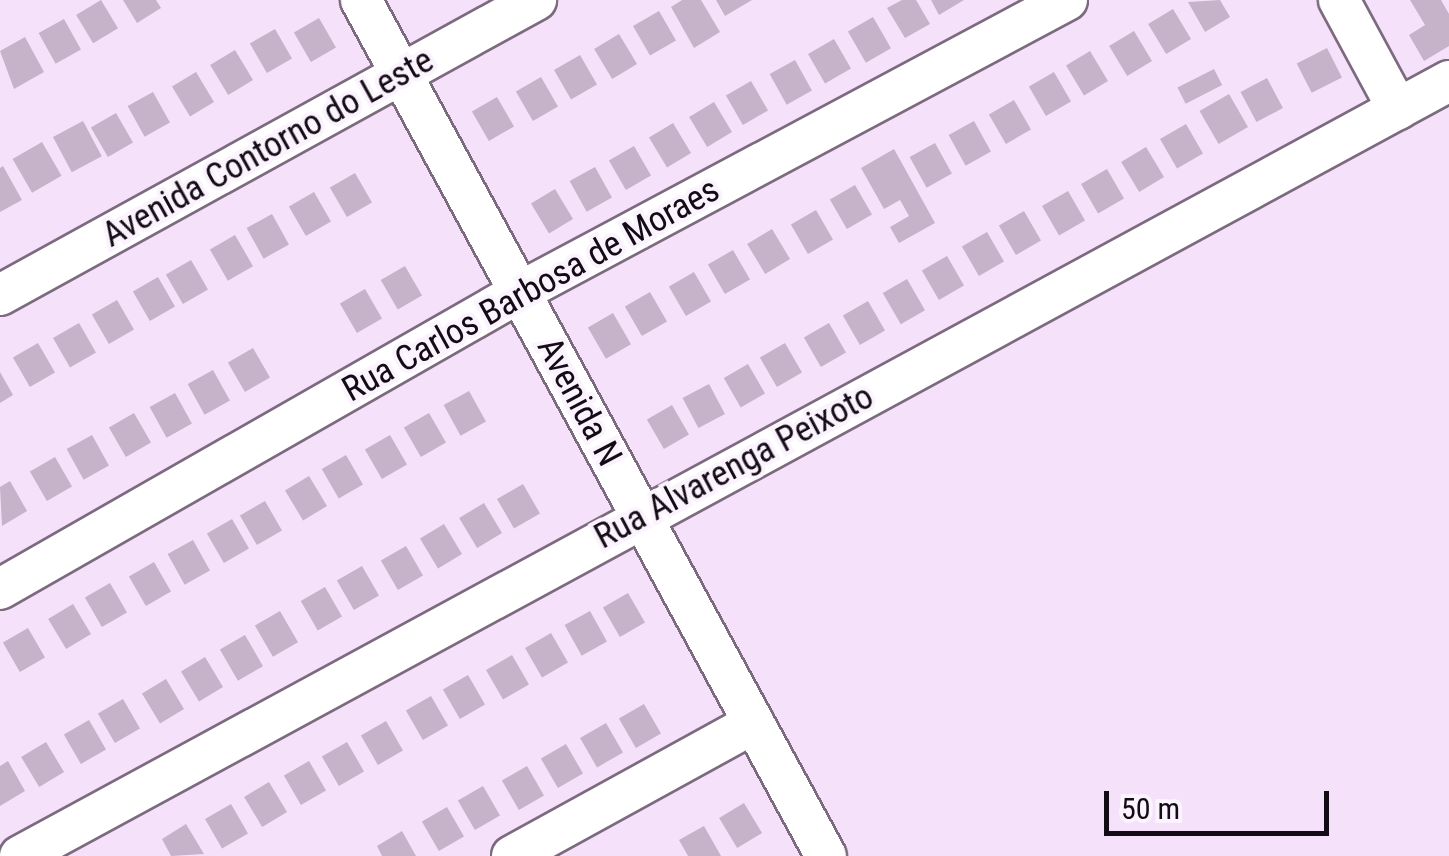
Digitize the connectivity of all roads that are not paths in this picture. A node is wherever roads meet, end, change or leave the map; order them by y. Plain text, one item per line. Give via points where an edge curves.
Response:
1 (361, 0) edge
2 (536, 0) edge
3 (1067, 0) edge
4 (1339, 0) edge
5 (401, 74) junction
6 (1449, 81) edge
7 (1398, 109) junction
8 (520, 292) junction
9 (0, 296) edge
10 (642, 517) junction
11 (0, 589) edge
12 (754, 723) junction
13 (20, 856) edge
14 (512, 856) edge
15 (826, 856) edge

1 - 5 street, Avenida N
2 - 5 street, Avenida Contorno do Leste
3 - 8 street, Rua Carlos Barbosa de Moraes
4 - 7 street
5 - 8 street, Avenida N
5 - 9 street, Avenida Contorno do Leste
6 - 7 street, Rua Alvarenga Peixoto
7 - 10 street, Rua Alvarenga Peixoto
8 - 10 street, Avenida N
8 - 11 street, Rua Carlos Barbosa de Moraes
10 - 12 street, Avenida N
10 - 13 street, Rua Alvarenga Peixoto
12 - 14 street
12 - 15 street, Avenida N

